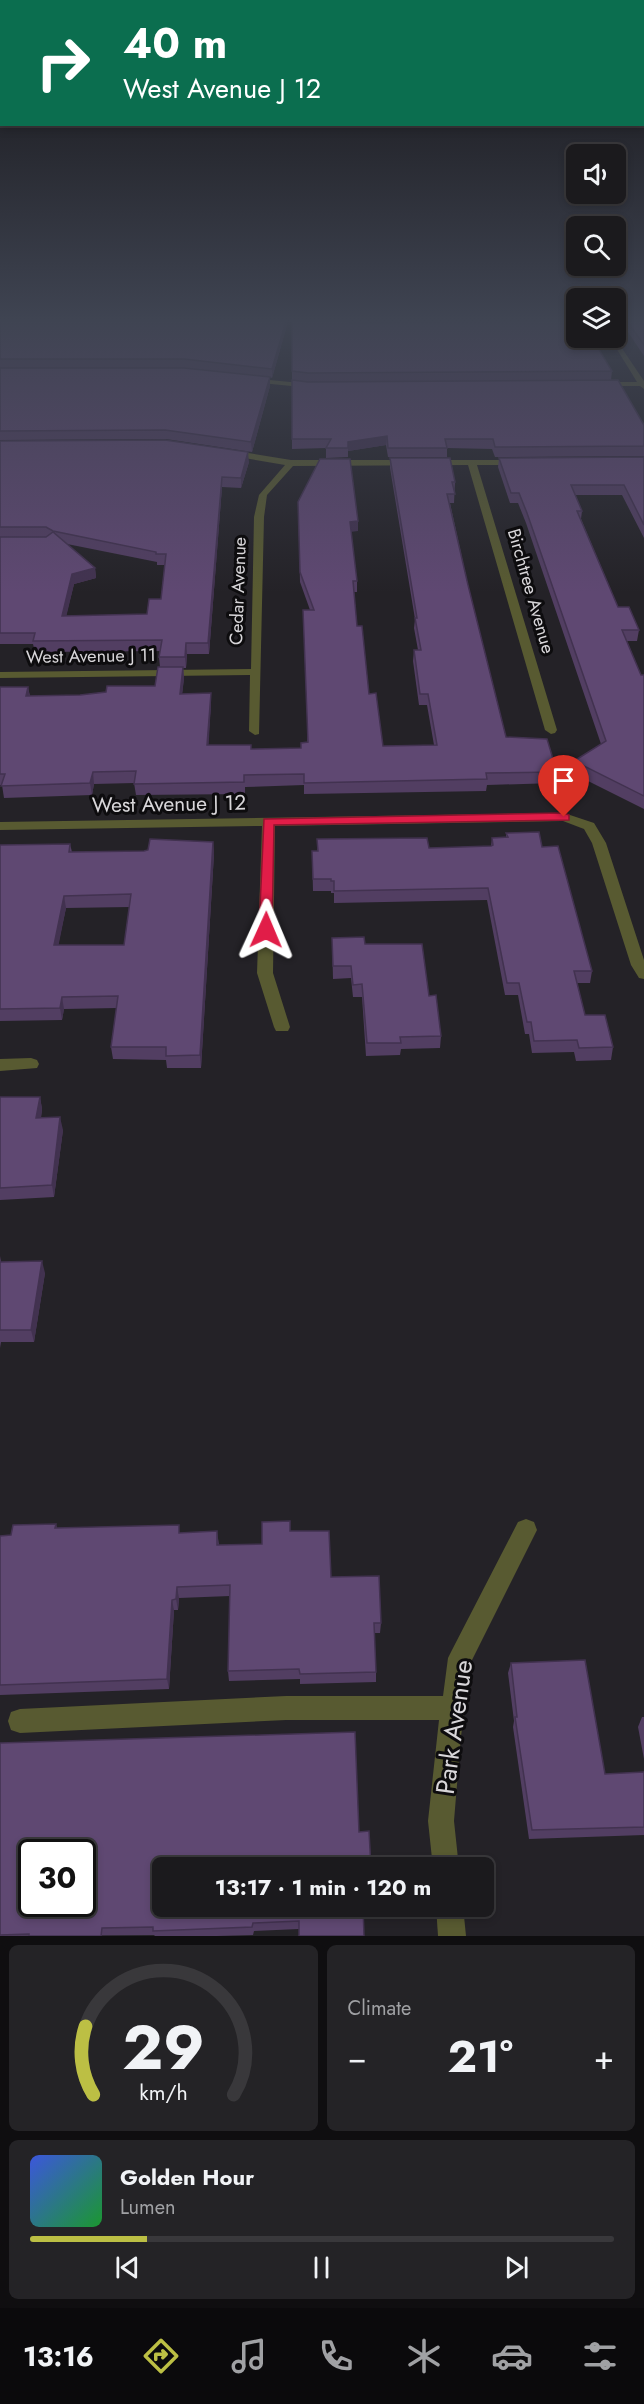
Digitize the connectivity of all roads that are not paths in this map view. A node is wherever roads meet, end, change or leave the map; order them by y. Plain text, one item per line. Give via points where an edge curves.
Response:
1 (225, 452) edge
2 (530, 462) edge
3 (291, 463) junction
4 (472, 463) junction
5 (255, 672) junction
6 (0, 675) edge
7 (255, 730) dead end
8 (551, 730) dead end
9 (268, 822) junction
10 (0, 826) edge
11 (644, 974) edge
12 (282, 1027) dead end
13 (31, 1064) dead end
14 (0, 1065) edge
15 (526, 1530) dead end
16 (453, 1708) junction
17 (20, 1721) dead end
18 (445, 1857) edge
19 (450, 1917) edge
20 (452, 1936) edge

1 - 3 street
2 - 4 street
3 - 4 street
3 - 5 street, Cedar Avenue via 263,495 259,517
4 - 8 street, Birchtree Avenue
5 - 6 street, West Avenue J 11
5 - 7 street, Cedar Avenue
9 - 10 street, West Avenue J 12
9 - 11 street, West Avenue J 12 via 564,817 589,826 599,843
9 - 12 street via 265,973
13 - 14 street
15 - 16 street, Park Avenue via 460,1658
16 - 17 street via 286,1708
16 - 18 street, Park Avenue via 441,1821
19 - 20 street

